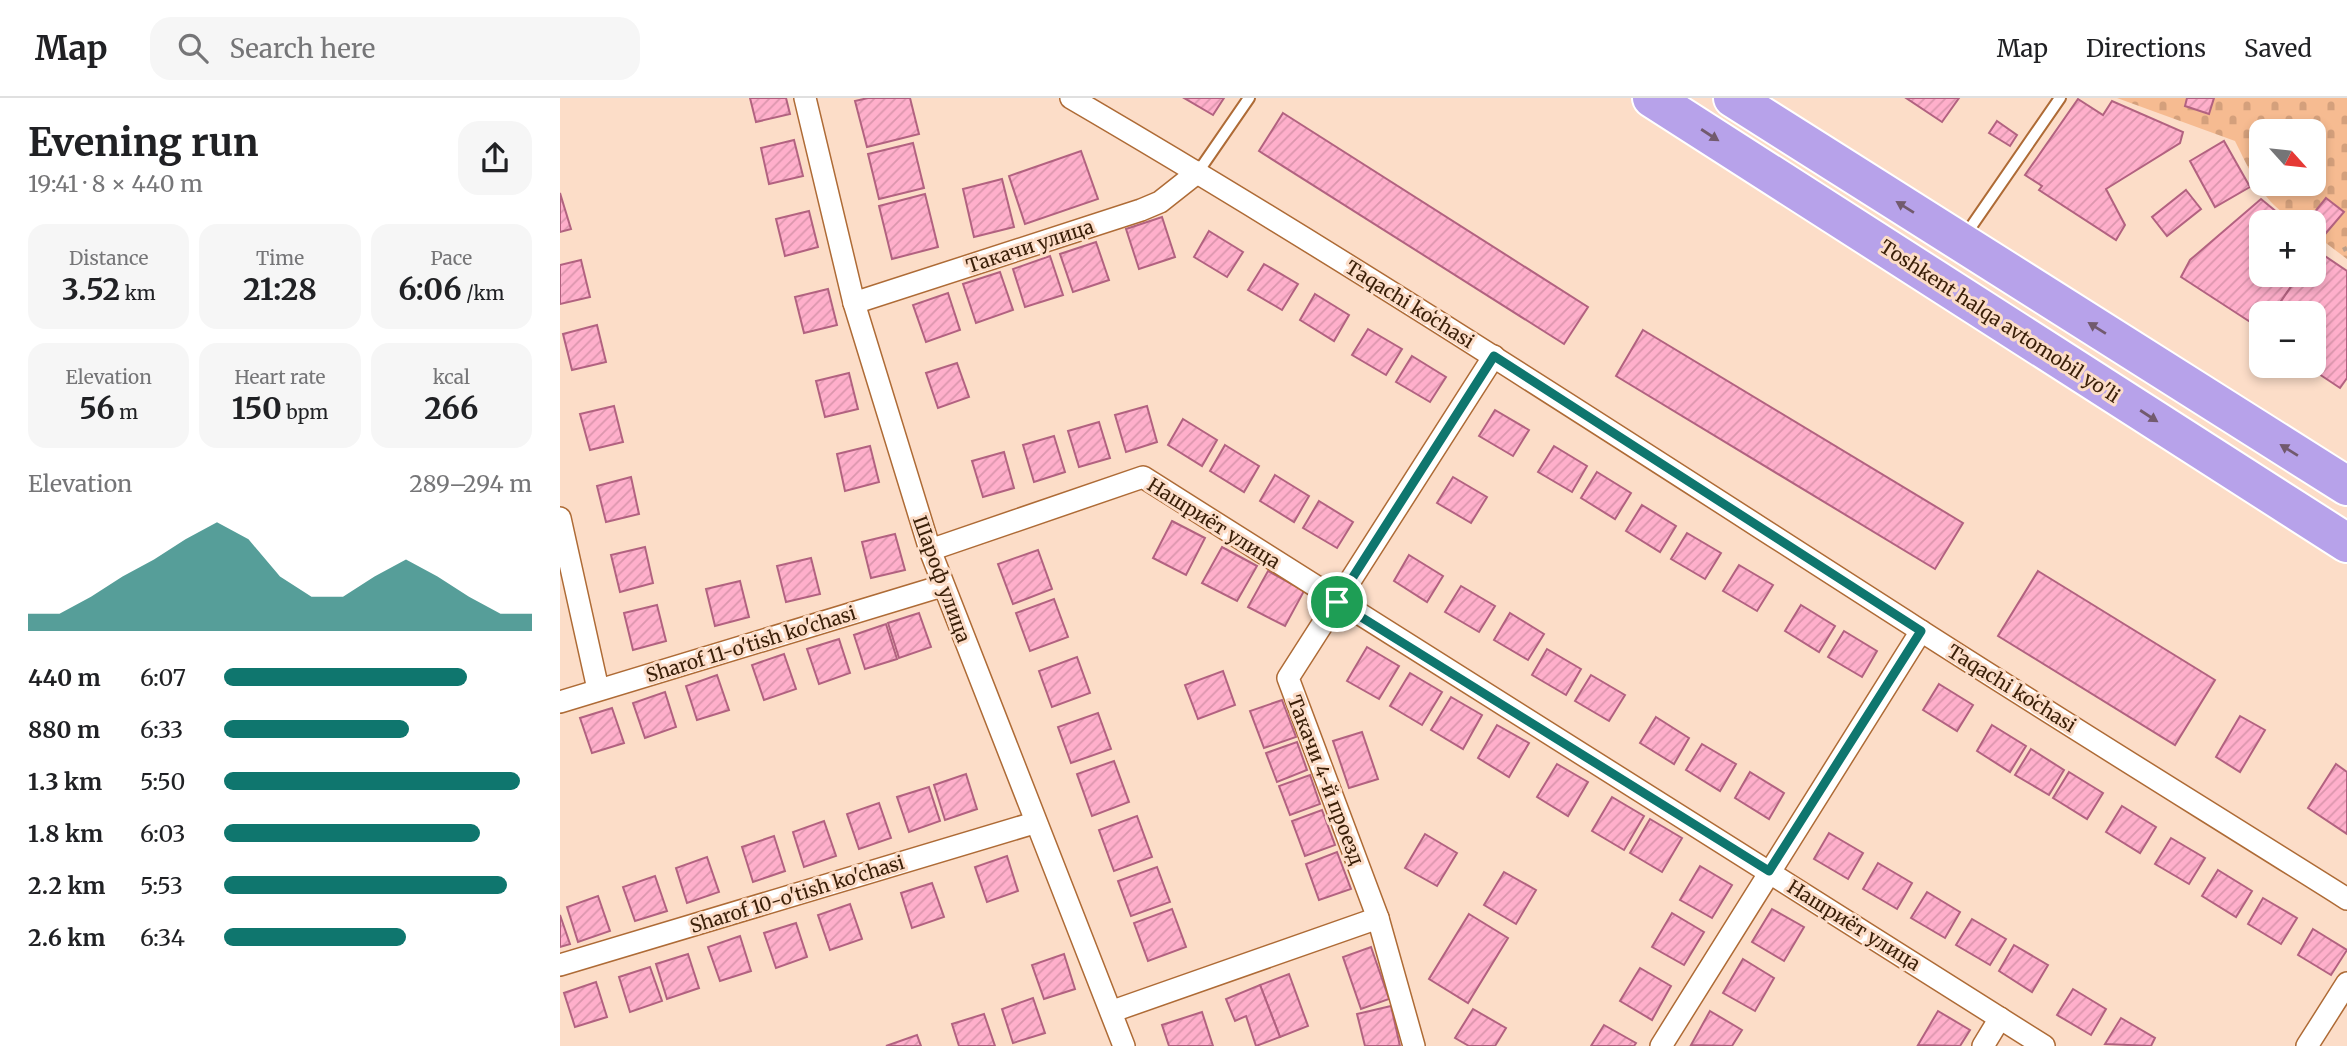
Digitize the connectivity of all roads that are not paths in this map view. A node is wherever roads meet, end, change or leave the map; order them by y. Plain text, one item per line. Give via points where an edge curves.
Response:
1 (806, 98) edge
2 (1071, 98) edge
3 (1249, 98) edge
4 (1653, 98) edge
5 (1733, 98) edge
6 (2060, 98) edge
7 (1198, 172) junction
8 (1961, 242) junction
9 (854, 303) junction
10 (1494, 356) junction
11 (2347, 486) edge
12 (560, 517) edge
13 (2347, 543) edge
14 (930, 550) junction
15 (942, 586) junction
16 (1337, 602) junction
17 (1921, 631) junction
18 (598, 690) junction
19 (560, 702) edge
20 (1034, 823) junction
21 (1769, 871) junction
22 (2347, 899) edge
23 (1378, 918) junction
24 (560, 965) edge
25 (2347, 983) edge
26 (1113, 1012) junction
27 (2000, 1018) junction
28 (1118, 1044) edge
29 (1414, 1046) edge
30 (1661, 1046) edge
31 (1983, 1046) edge
32 (2044, 1046) edge
33 (2307, 1046) edge

1 - 9 street, Шароф улица
2 - 7 street, Taqachi koʻchasi
3 - 7 lane
4 -> 13 highway, Toshkent halqa avtomobil yo'li
8 -> 5 highway
6 - 8 lane
7 - 9 street, Такачи улица via 1160,202 1141,210
7 - 10 street, Taqachi koʻchasi
11 -> 8 highway
9 - 14 street, Шароф улица
10 - 16 street, Такачи 4-й проезд
10 - 17 street, Taqachi koʻchasi
12 - 18 street
14 - 15 street, Шароф улица
14 - 16 street, Нашриёт улица via 1143,477
15 - 18 street, Sharof 11-o'tish ko'chasi
15 - 20 street, Шароф улица
16 - 21 street, Нашриёт улица
16 - 23 street, Такачи 4-й проезд via 1288,678
17 - 21 street
17 - 22 street, Taqachi koʻchasi
18 - 19 street, Sharof 11-o'tish ko'chasi
20 - 24 street, Sharof 10-o'tish ko'chasi
20 - 26 street, Шароф улица
21 - 27 street, Нашриёт улица
21 - 30 street
23 - 26 street
23 - 29 street, Такачи 4-й проезд
25 - 33 street
26 - 28 street, Шароф улица
27 - 31 street
27 - 32 street, Нашриёт улица

